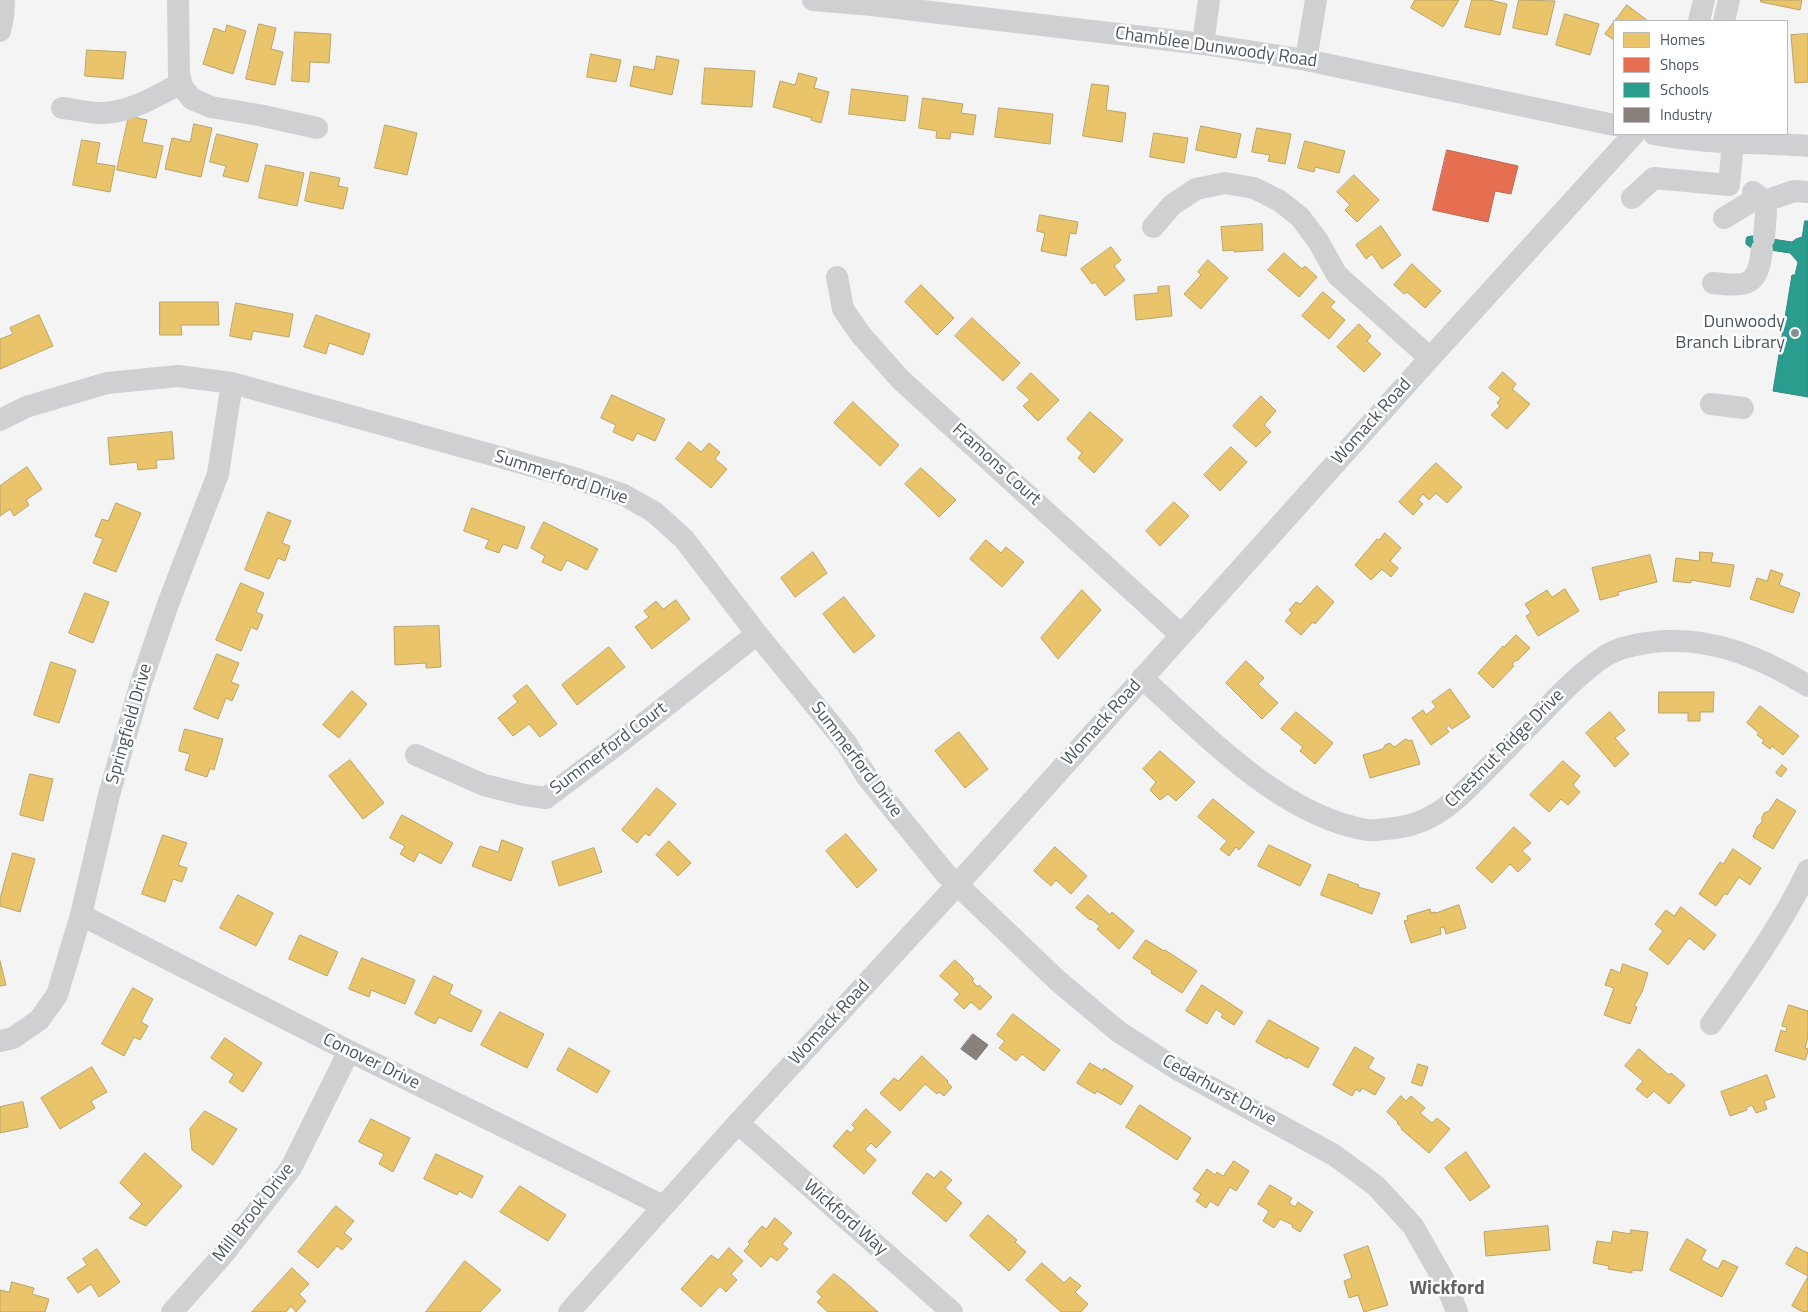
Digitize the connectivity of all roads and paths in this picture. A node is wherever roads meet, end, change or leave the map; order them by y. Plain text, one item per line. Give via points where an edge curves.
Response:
1 (4, 0) edge
2 (178, 0) edge
3 (813, 0) edge
4 (1209, 0) edge
5 (1316, 0) edge
6 (1704, 0) edge
7 (1729, 0) edge
8 (872, 2) edge
9 (1698, 20) edge
10 (1724, 20) edge
11 (0, 31) edge
12 (1204, 44) junction
13 (1306, 60) junction
14 (181, 83) junction
15 (62, 108) dead end
16 (1613, 125) edge
17 (317, 128) dead end
18 (1633, 135) edge
19 (1660, 135) edge
20 (1774, 139) edge
21 (1733, 143) junction
22 (1808, 146) edge
23 (1729, 185) junction
24 (1808, 192) edge
25 (1632, 198) dead end
26 (1765, 201) junction
27 (1724, 218) dead end
28 (1153, 227) dead end
29 (837, 278) dead end
30 (1713, 283) dead end
31 (1430, 358) junction
32 (232, 383) junction
33 (1711, 404) dead end
34 (1743, 408) dead end
35 (0, 420) edge
36 (757, 634) junction
37 (1181, 635) junction
38 (1142, 678) junction
39 (1808, 686) edge
40 (416, 755) dead end
41 (1808, 870) edge
42 (957, 885) junction
43 (81, 915) junction
44 (1711, 1024) dead end
45 (0, 1041) edge
46 (349, 1051) junction
47 (738, 1123) junction
48 (663, 1206) junction
49 (172, 1312) edge
50 (569, 1312) edge
51 (952, 1312) edge
52 (1457, 1312) edge

1 - 11 street
2 - 14 street
3 - 8 street, Chamblee Dunwoody Road
4 - 12 street
5 - 13 street
6 - 9 street
7 - 10 street
8 - 12 street, Chamblee Dunwoody Road
12 - 13 street, Chamblee Dunwoody Road
13 - 16 street, Chamblee Dunwoody Road
14 - 15 street via 133,107 102,113
14 - 17 street via 192,99 204,105
18 - 31 street, Womack Road
19 - 21 street
20 - 21 street
20 - 22 street
21 - 23 street
23 - 25 street via 1654,178
23 - 26 street via 1752,191
24 - 26 street via 1794,192
26 - 27 street via 1752,201
26 - 30 street via 1760,267 1754,279 1744,284
28 - 31 street via 1172,205 1196,189 1225,184 1254,188 1280,201 1300,217 1337,275
29 - 37 street, Framons Court via 843,309 900,379
31 - 37 street, Womack Road
32 - 35 street, Summerford Drive via 178,376 107,383 26,407
32 - 36 street, Summerford Drive via 568,476 624,495 654,512 684,538
32 - 43 street, Springfield Drive via 218,474 140,686 109,795
33 - 34 street
36 - 40 street, Summerford Court via 546,798 484,785
36 - 42 street, Summerford Drive via 846,743 895,812
37 - 38 street, Womack Road
38 - 39 street, Chestnut Ridge Drive via 1232,759 1287,799 1334,822 1369,830 1406,828 1436,816 1460,796 1569,685 1606,656 1631,645 1664,640 1703,642 1749,655
38 - 42 street, Womack Road
41 - 44 street via 1754,962
42 - 47 street, Womack Road
42 - 52 street, Cedarhurst Drive via 1058,981 1119,1032 1177,1069 1334,1155 1376,1186 1413,1226 1443,1278
43 - 45 street, Springfield Drive via 57,996 39,1020 13,1038
43 - 46 street, Conover Drive
46 - 48 street, Conover Drive
46 - 49 street, Mill Brook Drive via 291,1168 222,1256
47 - 48 street, Womack Road
47 - 51 street, Wickford Way
48 - 50 street, Womack Road

